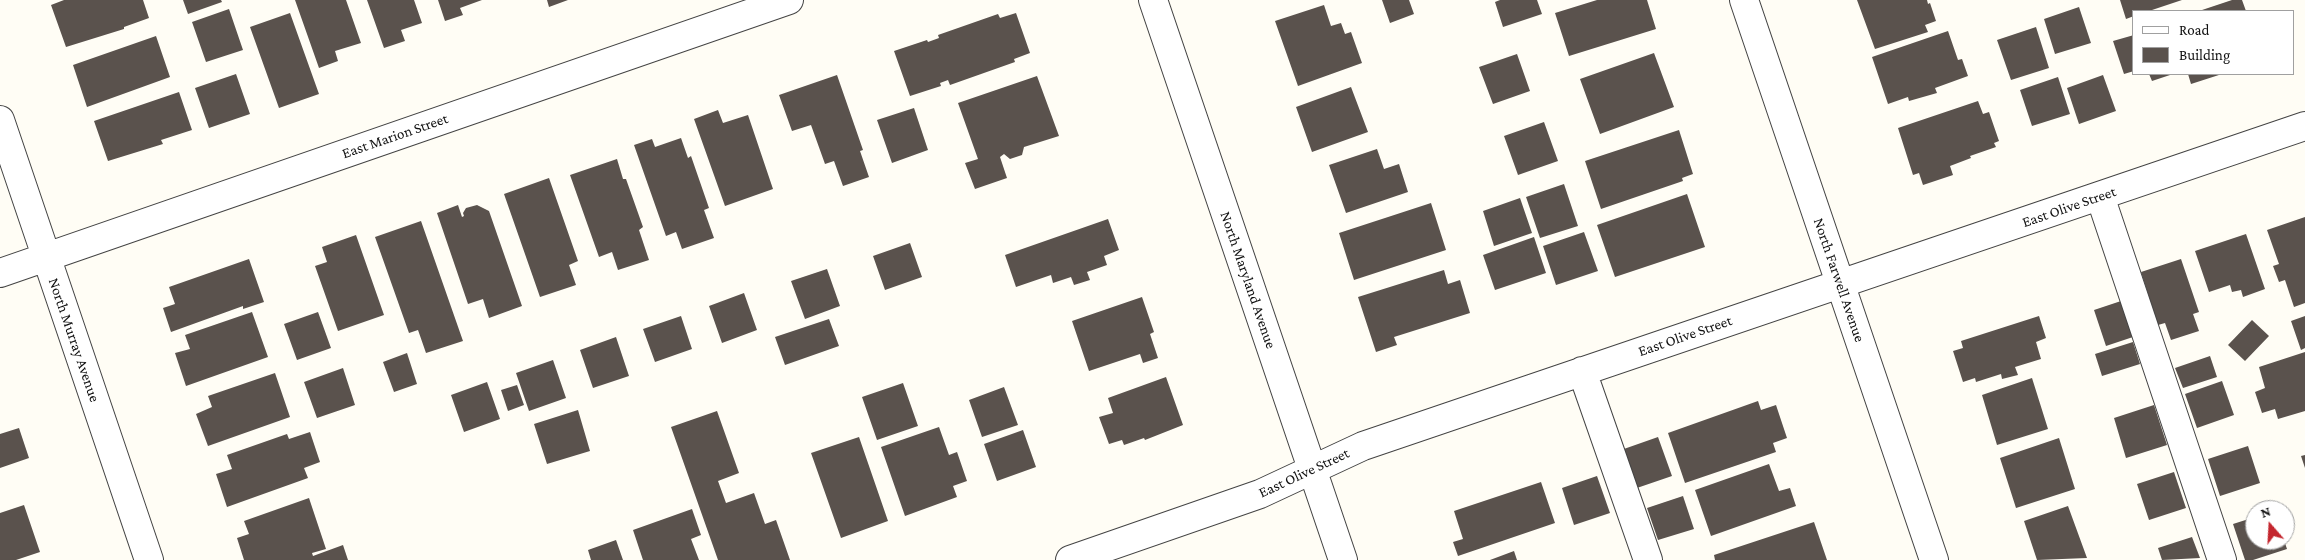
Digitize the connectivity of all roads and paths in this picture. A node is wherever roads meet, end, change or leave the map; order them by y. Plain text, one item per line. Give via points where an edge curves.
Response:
1 (789, 0) edge
2 (1153, 0) edge
3 (1744, 0) edge
4 (0, 120) edge
5 (2305, 126) edge
6 (2100, 196) junction
7 (46, 256) junction
8 (0, 273) edge
9 (1840, 284) junction
10 (1582, 371) junction
11 (1313, 469) junction
12 (149, 560) edge
13 (1070, 560) edge
14 (1343, 560) edge
15 (1648, 560) edge
16 (1934, 560) edge
17 (2222, 560) edge

1 - 7 street, East Marion Street
2 - 11 street, North Maryland Avenue
3 - 9 street, North Farwell Avenue
4 - 7 street, North Murray Avenue
5 - 6 street, East Olive Street
6 - 9 street, East Olive Street
6 - 17 street
7 - 8 street, East Marion Street
7 - 12 street, North Murray Avenue
9 - 10 street, East Olive Street
9 - 16 street, North Farwell Avenue
10 - 11 street, East Olive Street via 1363,446
10 - 15 street
11 - 13 street, East Olive Street via 1260,494
11 - 14 street, North Maryland Avenue

